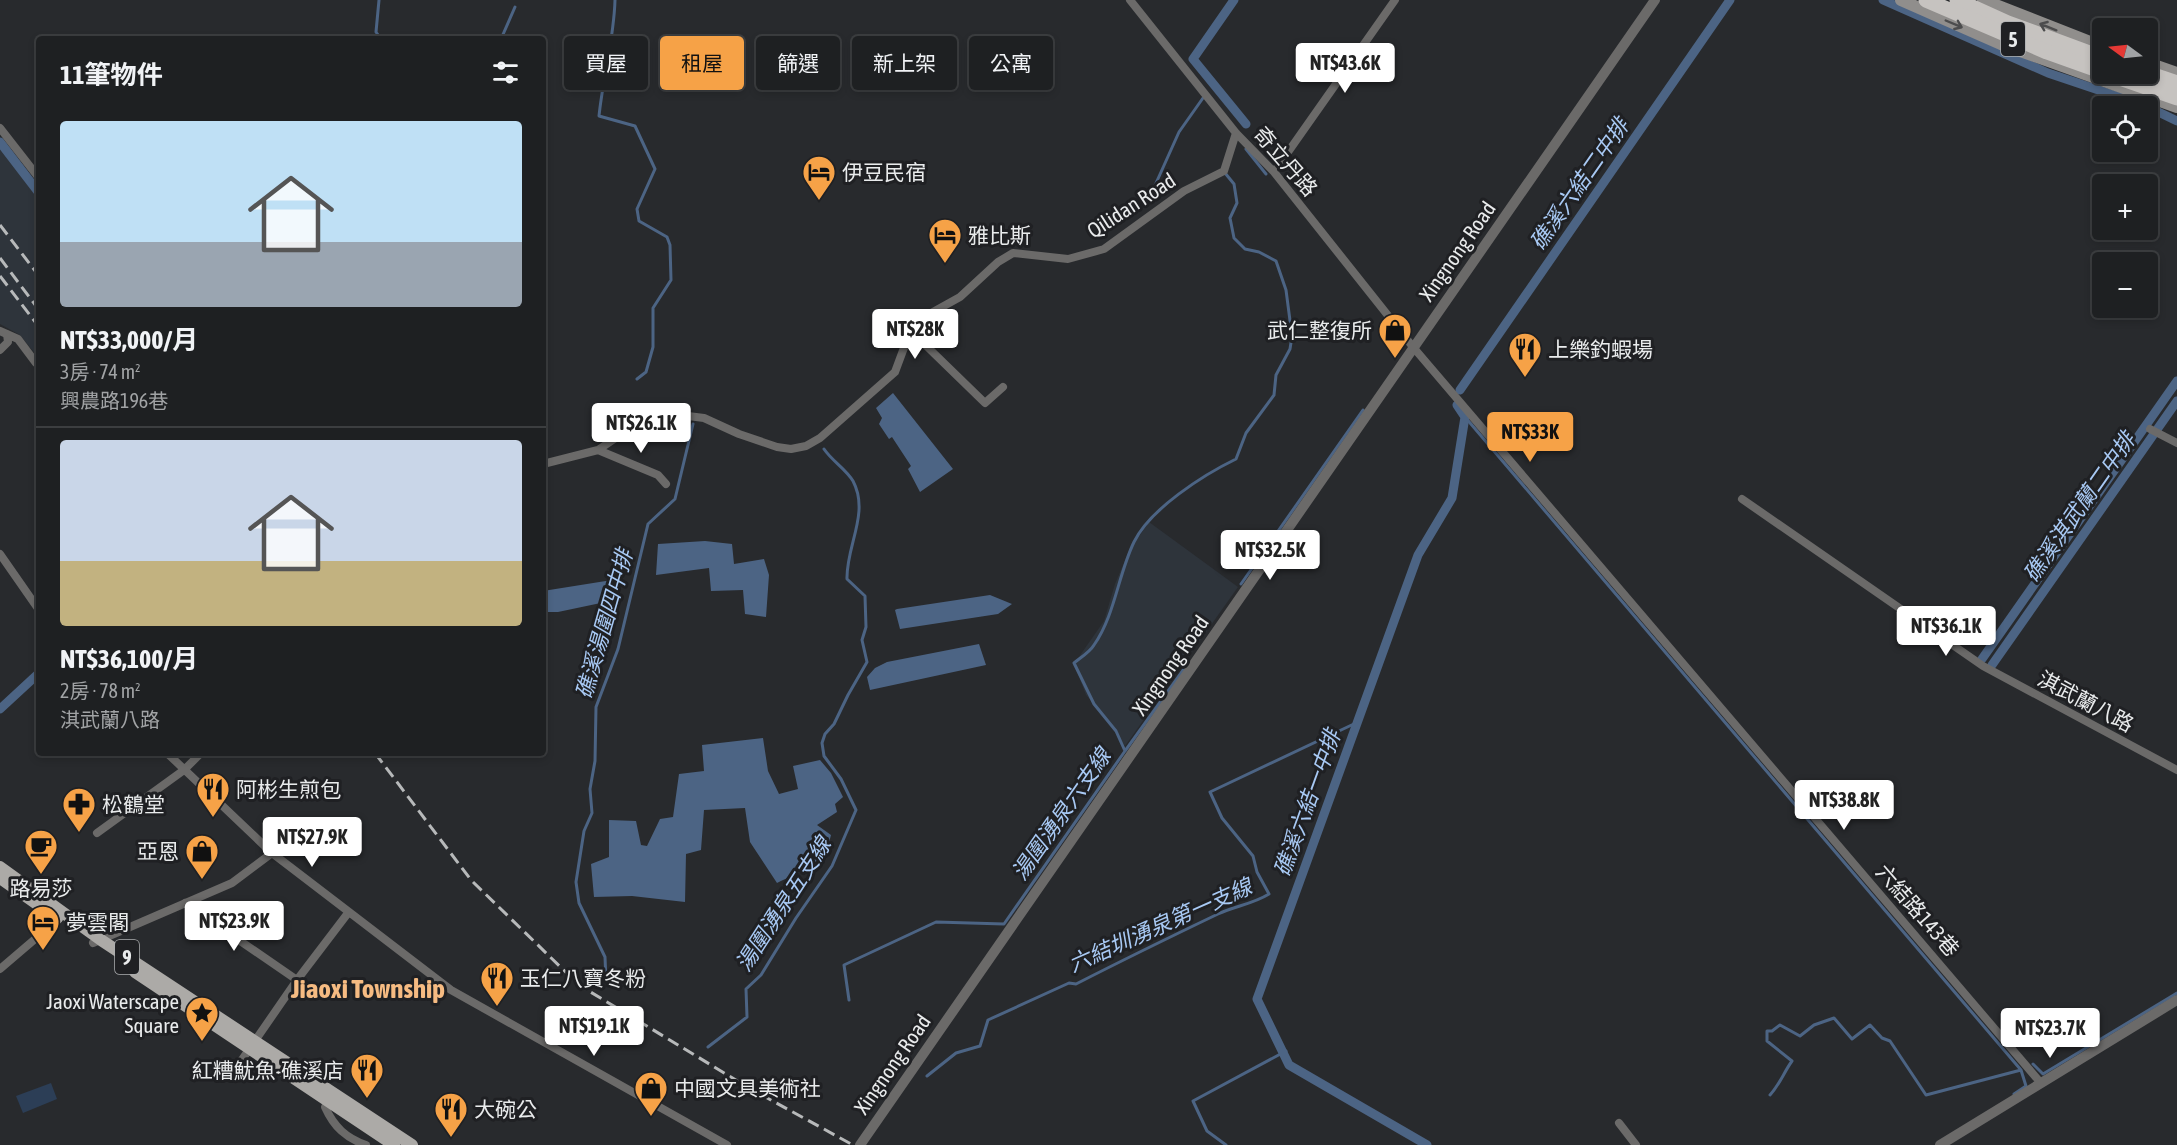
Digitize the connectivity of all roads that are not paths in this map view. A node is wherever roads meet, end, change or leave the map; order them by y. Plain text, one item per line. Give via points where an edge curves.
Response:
1 (1130, 0) edge
2 (1395, 0) edge
3 (1656, 0) edge
4 (1901, 0) edge
5 (1940, 0) edge
6 (1957, 0) edge
7 (1983, 0) edge
8 (1925, 5) edge
9 (2092, 43) edge
10 (2092, 54) edge
11 (2158, 66) edge
12 (2092, 68) edge
13 (2177, 73) edge
14 (2158, 76) edge
15 (2177, 83) edge
16 (2132, 84) edge
17 (2170, 100) edge
18 (2177, 109) edge
19 (0, 128) edge
20 (1236, 133) junction
21 (1274, 172) junction
22 (36, 174) edge
23 (912, 332) junction
24 (3, 333) edge
25 (1413, 347) junction
26 (0, 350) edge
27 (36, 363) dead end
28 (1004, 387) dead end
29 (2150, 429) dead end
30 (2177, 443) edge
31 (598, 450) junction
32 (546, 463) edge
33 (666, 484) dead end
34 (1742, 499) dead end
35 (0, 554) edge
36 (1627, 597) joint
37 (36, 605) edge
38 (170, 756) edge
39 (198, 756) edge
40 (184, 770) junction
41 (2177, 770) edge
42 (97, 833) dead end
43 (272, 853) junction
44 (0, 867) edge
45 (0, 878) edge
46 (185, 903) junction
47 (348, 914) junction
48 (62, 917) junction
49 (97, 942) junction
50 (0, 969) edge
51 (297, 980) junction
52 (2177, 1000) edge
53 (254, 1046) junction
54 (239, 1064) dead end
55 (2040, 1082) junction
56 (330, 1096) junction
57 (355, 1113) junction
58 (1618, 1123) dead end
59 (342, 1132) junction
60 (389, 1141) edge
61 (366, 1145) edge
62 (412, 1145) edge
63 (726, 1145) edge
64 (860, 1145) edge
65 (1636, 1145) edge
66 (1940, 1145) edge

1 - 20 street, 奇立丹路
2 - 21 street
3 - 25 street, Xingnong Road
4 - 8 main road
5 - 8 main road
6 - 10 highway, 5
9 -> 7 main road
8 - 12 highway, 5, bridge
8 -> 17 main road via 2001,44
11 - 13 main road
14 - 15 highway
16 - 17 highway
17 - 18 main road
19 - 22 street
20 - 21 street, 奇立丹路
20 - 23 street, Qilidan Road via 1224,171 1169,200 1104,249 1068,260 1013,253 960,297 924,317
21 - 25 street, 奇立丹路
23 - 28 street via 985,404
23 - 31 street, Qilidan Road via 895,372 806,446 777,447 704,418 664,413 640,416
24 - 26 street via 8,342
24 - 27 street via 18,339
25 - 36 street, 奇立丹路
25 - 64 street, Xingnong Road
29 - 30 street
31 - 32 street, Qilidan Road
31 - 33 street via 658,475
34 - 41 street, 淇武蘭八路 via 1983,666
35 - 37 street
36 - 55 street, 六結路143巷
38 - 40 street
39 - 40 street
40 - 42 street
40 - 43 street
43 - 46 street via 232,883
43 - 47 street
44 - 48 main road, 9
45 - 48 main road, 9
46 - 49 street
46 - 51 street
47 - 51 street
47 - 63 street via 451,990
48 - 49 main road, 9
48 - 50 street
49 - 53 main road, 9
51 - 53 street
52 - 55 street
53 - 54 street
53 - 56 main road, 9
55 - 66 street
56 - 57 main road, 9
56 - 59 street via 325,1107 333,1125
57 - 59 street
57 - 60 main road, 9
58 - 65 street
59 - 61 street
60 - 62 main road, 9

